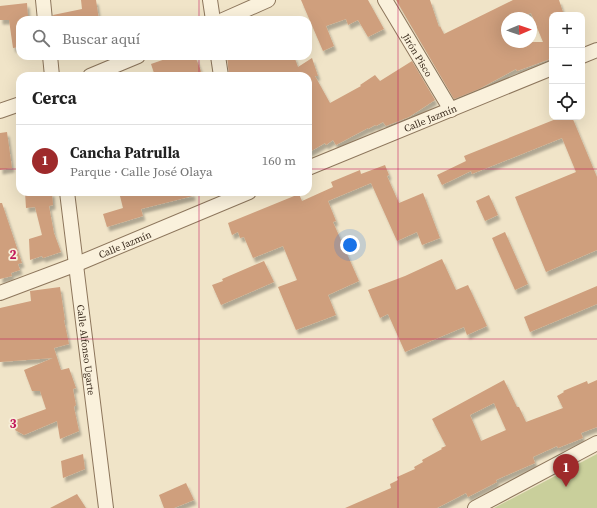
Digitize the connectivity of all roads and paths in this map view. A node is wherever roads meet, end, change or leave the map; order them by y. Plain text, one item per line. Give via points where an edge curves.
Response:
1 (43, 0) edge
2 (210, 0) edge
3 (268, 0) edge
4 (385, 0) edge
5 (45, 16) edge
6 (212, 16) edge
7 (232, 16) edge
8 (597, 50) edge
9 (585, 55) edge
10 (50, 60) edge
11 (128, 60) edge
12 (219, 60) edge
13 (549, 69) edge
14 (52, 72) edge
15 (100, 72) edge
16 (220, 72) edge
17 (16, 105) edge
18 (451, 110) junction
19 (0, 111) edge
20 (312, 166) edge
21 (68, 196) edge
22 (235, 196) edge
23 (77, 264) junction
24 (0, 293) edge
25 (597, 443) edge
26 (106, 508) edge
27 (475, 508) edge

1 - 5 street
2 - 6 street
3 - 7 street
4 - 18 street, Jirón Pisco
8 - 9 street
10 - 14 street
11 - 15 street
12 - 16 street
13 - 18 street, Calle Jazmín
17 - 19 street
18 - 20 street, Calle Jazmín
21 - 23 street, Calle Alfonso Ugarte
22 - 23 street, Calle Jazmín
23 - 24 street, Calle Jazmín
23 - 26 street, Calle Alfonso Ugarte
25 - 27 street

